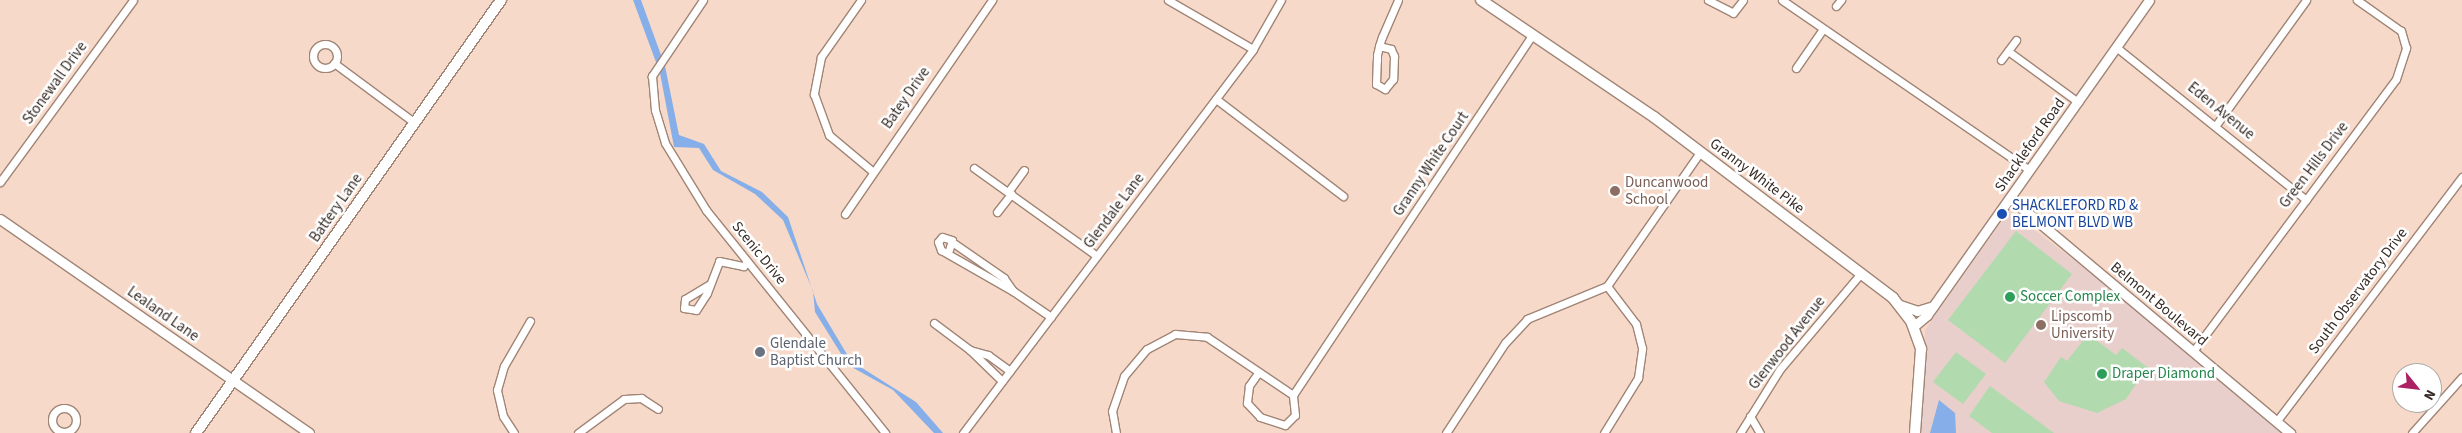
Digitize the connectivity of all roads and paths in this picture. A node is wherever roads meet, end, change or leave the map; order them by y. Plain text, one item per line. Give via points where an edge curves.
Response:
1 (133, 0) edge
2 (502, 0) edge
3 (703, 0) edge
4 (861, 0) edge
5 (992, 0) edge
6 (1168, 0) edge
7 (1281, 0) edge
8 (1398, 0) edge
9 (1481, 0) edge
10 (1708, 0) edge
11 (1743, 0) edge
12 (2149, 0) edge
13 (2306, 0) edge
14 (2357, 0) edge
15 (1785, 2) edge
16 (1823, 29) junction
17 (1533, 34) junction
18 (2016, 40) dead end
19 (1380, 46) junction
20 (2116, 47) junction
21 (1253, 49) junction
22 (2008, 51) junction
23 (2001, 60) dead end
24 (334, 63) dead end
25 (1796, 68) dead end
26 (1216, 99) junction
27 (2078, 102) junction
28 (415, 123) junction
29 (2216, 125) junction
30 (1700, 152) junction
31 (974, 168) dead end
32 (1024, 170) dead end
33 (2029, 170) junction
34 (872, 171) junction
35 (2462, 177) edge
36 (0, 182) edge
37 (1009, 193) junction
38 (1343, 196) dead end
39 (2010, 198) junction
40 (2306, 200) junction
41 (997, 212) dead end
42 (845, 214) dead end
43 (0, 219) edge
44 (952, 242) junction
45 (949, 250) junction
46 (1097, 256) junction
47 (748, 262) junction
48 (983, 263) junction
49 (977, 271) junction
50 (1861, 273) junction
51 (710, 284) dead end
52 (1608, 286) junction
53 (1014, 291) junction
54 (1900, 305) junction
55 (1934, 306) junction
56 (1051, 316) junction
57 (530, 320) dead end
58 (934, 322) dead end
59 (1914, 326) junction
60 (970, 350) junction
61 (2194, 350) junction
62 (1010, 371) junction
63 (1258, 373) junction
64 (2462, 377) edge
65 (233, 380) junction
66 (1002, 381) junction
67 (1293, 395) junction
68 (658, 409) dead end
69 (1750, 416) junction
70 (2276, 422) junction
71 (74, 428) dead end
72 (82, 433) edge
73 (196, 433) edge
74 (309, 433) edge
75 (514, 433) edge
76 (578, 433) edge
77 (885, 433) edge
78 (962, 433) edge
79 (1116, 433) edge
80 (1446, 433) edge
81 (1604, 433) edge
82 (1740, 433) edge
83 (1760, 433) edge
84 (1915, 433) edge
85 (2290, 433) edge
86 (2412, 433) edge

1 - 36 street, Stonewall Drive
2 - 28 main road, Battery Lane
3 - 47 street, Scenic Drive via 655,69 655,110 671,156
4 - 34 street via 824,51 814,94 829,135
5 - 34 street, Batey Drive
6 - 21 street
7 - 21 street, Glendale Lane
8 - 19 street
9 - 17 main road, Granny White Pike
10 - 11 street via 1733,12
12 - 20 street, Shackleford Road
13 - 29 street
14 - 40 street, Green Hills Drive via 2401,31 2406,48 2402,64
15 - 16 street
16 - 25 street
16 - 33 street
17 - 30 main road, Granny White Pike
17 - 67 street, Granny White Court
18 - 22 street
19 - 19 street via 1376,79 1385,89 1393,79 1394,56 1391,49
20 - 27 street, Shackleford Road
20 - 29 street, Eden Avenue
21 - 26 street, Glendale Lane
22 - 23 street
22 - 27 street
24 - 28 street
26 - 38 street
26 - 46 street, Glendale Lane
27 - 33 street, Shackleford Road
28 - 65 main road, Battery Lane
29 - 40 street, Eden Avenue
30 - 50 main road, Granny White Pike
30 - 52 street
31 - 37 street
32 - 37 street
33 - 39 street, Shackleford Road
34 - 42 street, Batey Drive
35 - 70 street, South Observatory Drive
37 - 41 street
37 - 46 street
39 - 55 street, Shackleford Road
39 - 61 street, Belmont Boulevard
40 - 61 street, Green Hills Drive
43 - 65 street, Lealand Lane
44 - 45 street
44 - 45 street via 946,236 939,240 941,250
44 - 48 street
45 - 49 street
46 - 56 street, Glendale Lane
47 - 51 street via 743,266 720,260
47 - 77 street, Scenic Drive via 810,336 858,406
48 - 49 street
48 - 53 street
49 - 53 street
50 - 54 main road, Granny White Pike
50 - 69 street, Glenwood Avenue via 1780,369
52 - 80 street via 1527,319 1505,343
52 - 81 street via 1636,324 1642,354 1634,388
53 - 56 street
54 - 55 street via 1917,310
54 - 59 main road, Granny White Pike
55 - 59 street, Shackleford Road
56 - 62 street, Glendale Lane
57 - 75 street via 504,366 497,390 503,416
58 - 60 street
59 - 84 main road, Granny White Pike via 1922,358
60 - 62 street via 988,355
60 - 66 street
61 - 70 street, Belmont Boulevard
62 - 66 street, Glendale Lane
63 - 67 street
63 - 67 street via 1249,386 1247,403 1260,417 1285,425 1295,415
63 - 79 street via 1207,337 1161,338 1137,360 1115,395
64 - 86 street
65 - 73 main road, Battery Lane
65 - 74 street, Lealand Lane
66 - 78 street, Glendale Lane
68 - 76 street via 641,398 624,399
69 - 82 street, Glenwood Avenue
69 - 83 street
70 - 85 street, Belmont Boulevard
71 - 72 street

